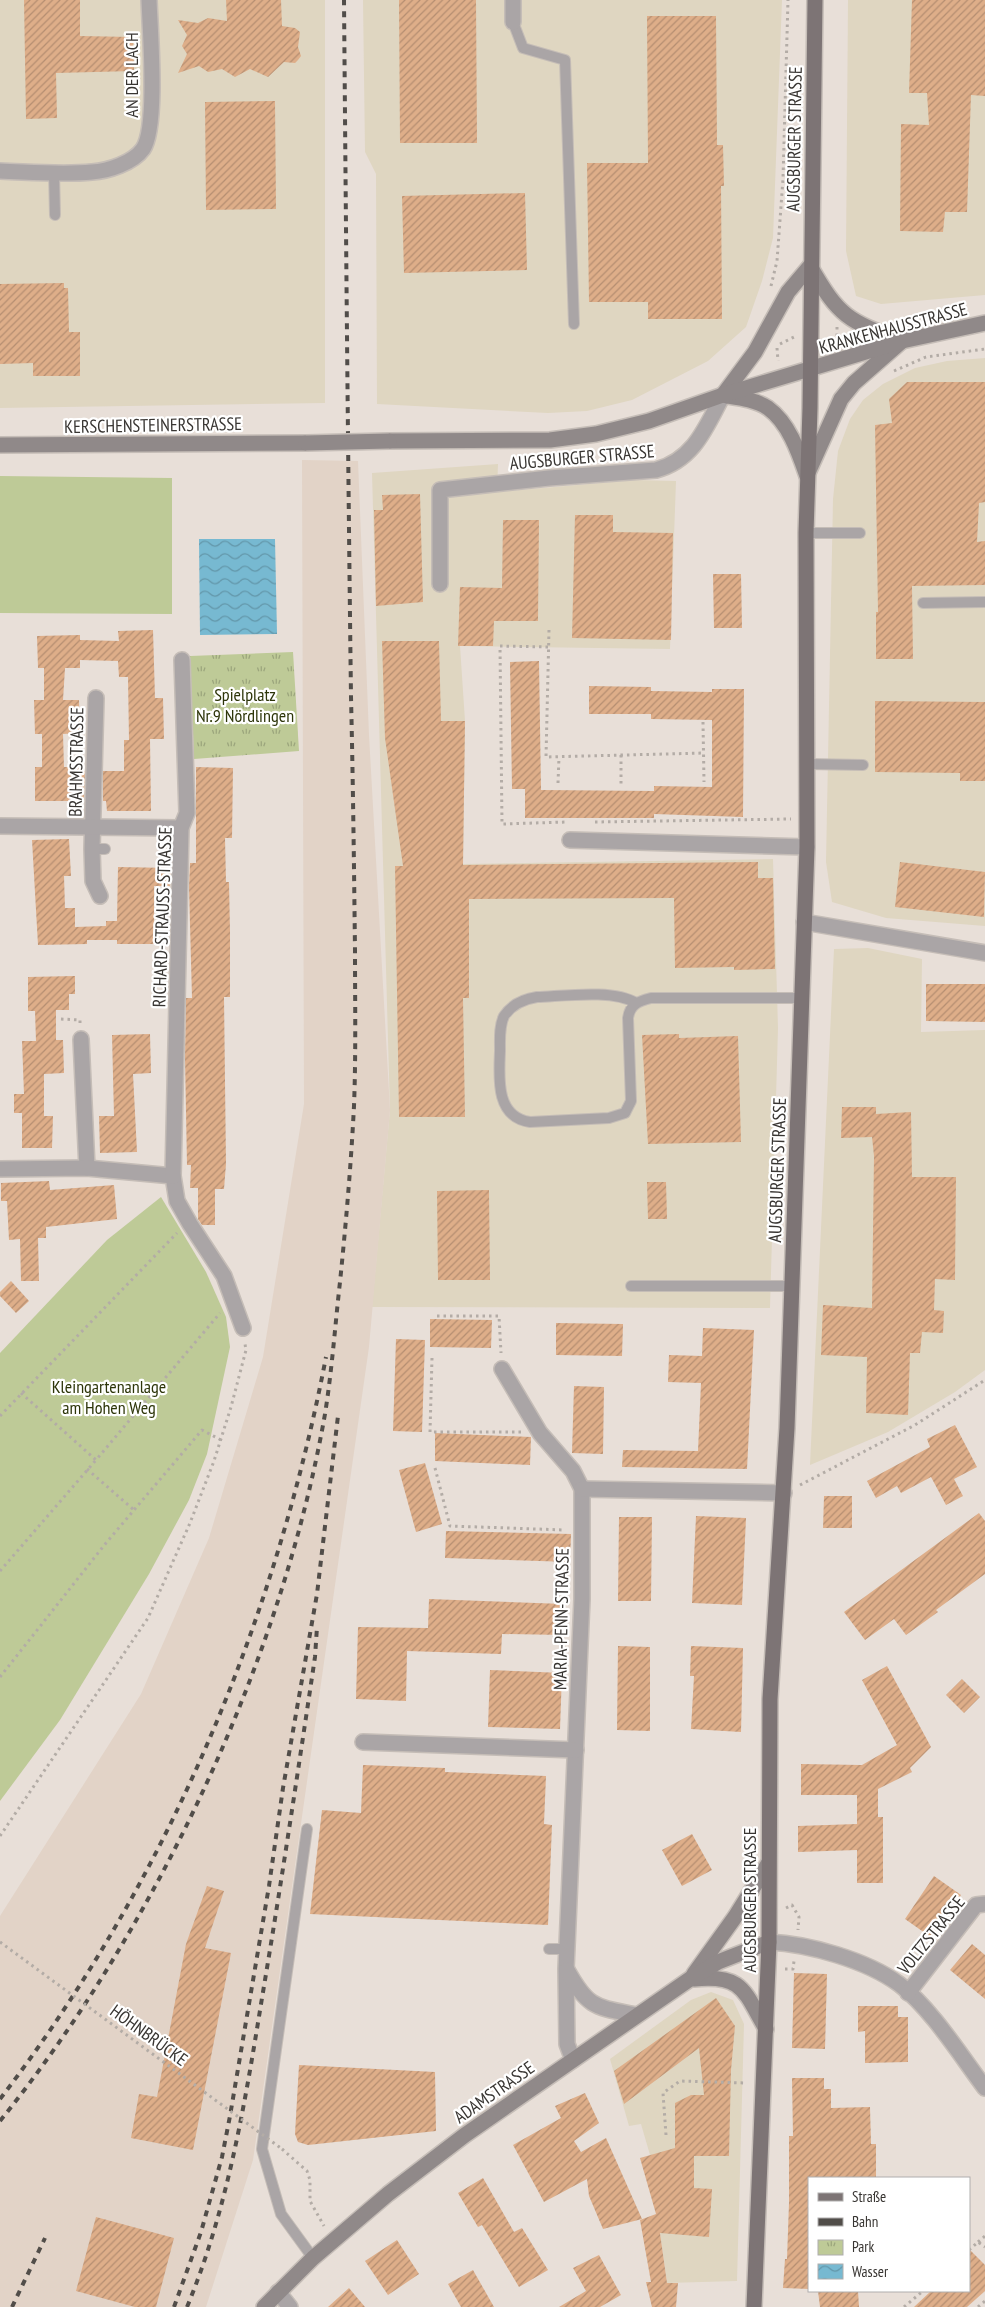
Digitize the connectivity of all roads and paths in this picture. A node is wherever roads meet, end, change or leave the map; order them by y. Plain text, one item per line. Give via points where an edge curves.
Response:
1 (149, 0) edge
2 (512, 0) edge
3 (788, 0) edge
4 (815, 0) edge
5 (513, 22) joint
6 (0, 171) edge
7 (54, 172) junction
8 (55, 215) dead end
9 (810, 266) junction
10 (770, 289) dead end
11 (985, 323) edge
12 (574, 324) dead end
13 (902, 341) junction
14 (985, 349) edge
15 (810, 369) junction
16 (887, 374) dead end
17 (723, 395) junction
18 (0, 445) edge
19 (807, 476) junction
20 (806, 533) junction
21 (860, 533) dead end
22 (440, 584) dead end
23 (985, 602) edge
24 (923, 603) dead end
25 (549, 630) dead end
26 (548, 647) junction
27 (182, 660) dead end
28 (96, 698) dead end
29 (703, 722) dead end
30 (704, 753) junction
31 (621, 755) junction
32 (558, 757) junction
33 (808, 764) junction
34 (863, 765) dead end
35 (704, 782) dead end
36 (558, 783) dead end
37 (621, 784) dead end
38 (807, 818) junction
39 (574, 822) dead end
40 (594, 822) dead end
41 (0, 826) edge
42 (94, 827) junction
43 (181, 828) junction
44 (570, 840) dead end
45 (807, 847) junction
46 (100, 896) dead end
47 (804, 922) junction
48 (985, 952) edge
49 (800, 998) junction
50 (636, 1003) junction
51 (81, 1039) dead end
52 (87, 1168) junction
53 (0, 1169) edge
54 (173, 1176) junction
55 (190, 1224) junction
56 (631, 1286) dead end
57 (792, 1286) junction
58 (234, 1304) junction
59 (437, 1316) dead end
60 (243, 1328) joint
61 (432, 1358) dead end
62 (502, 1369) joint
63 (985, 1380) edge
64 (21, 1394) junction
65 (0, 1416) edge
66 (540, 1432) junction
67 (221, 1440) junction
68 (96, 1460) junction
69 (435, 1468) dead end
70 (87, 1469) junction
71 (582, 1489) junction
72 (784, 1494) junction
73 (134, 1510) junction
74 (581, 1530) junction
75 (0, 1570) edge
76 (0, 1677) edge
77 (363, 1742) dead end
78 (576, 1750) junction
79 (307, 1829) dead end
80 (0, 1836) edge
81 (768, 1864) junction
82 (985, 1904) edge
83 (0, 1942) edge
84 (769, 1942) junction
85 (549, 1949) dead end
86 (567, 1949) junction
87 (566, 1969) junction
88 (690, 1979) junction
89 (908, 1993) junction
90 (636, 2015) junction
91 (766, 2030) junction
92 (573, 2060) junction
93 (764, 2084) junction
94 (985, 2088) edge
95 (666, 2135) dead end
96 (985, 2236) edge
97 (333, 2239) junction
98 (978, 2242) junction
99 (985, 2247) edge
100 (970, 2249) edge
101 (313, 2258) junction
102 (278, 2292) junction
103 (922, 2292) edge
104 (985, 2301) edge
105 (264, 2307) edge
106 (290, 2307) edge
107 (754, 2307) edge
108 (904, 2307) edge
109 (978, 2307) edge

1 - 7 street, AN DER LACH via 152,91 149,132 143,149 124,164 101,170
2 - 5 street
3 - 10 path via 783,179 777,262
4 - 9 main road, AUGSBURGER STRASSE
5 - 12 lane via 524,48 565,60
6 - 7 street, AN DER LACH
7 - 8 lane
9 - 13 street via 824,291 845,315
9 - 15 main road, AUGSBURGER STRASSE
9 - 17 street via 788,292 755,352
11 - 13 street, KRANKENHAUSSTRASSE
13 - 15 street, KRANKENHAUSSTRASSE
13 - 19 street via 854,383 841,399
14 - 16 path via 926,357
15 - 17 street
15 - 19 main road, AUGSBURGER STRASSE
17 - 18 street, KERSCHENSTEINERSTRASSE, bridge via 649,421 550,440
17 - 19 street via 758,403 773,413 793,442
17 - 22 street, AUGSBURGER STRASSE via 696,444 678,461 666,467 440,490
19 - 20 main road, AUGSBURGER STRASSE
20 - 21 lane
20 - 33 main road, AUGSBURGER STRASSE
23 - 24 lane
25 - 26 path
26 - 32 path via 546,757
26 - 39 path via 500,646 502,824
27 - 43 street, RICHARD-STRAUSS-STRASSE via 187,813
28 - 42 street, BRAHMSSTRASSE
29 - 30 path
30 - 31 path
30 - 35 path
31 - 32 path
31 - 37 path
32 - 36 path
33 - 34 lane
33 - 38 main road, AUGSBURGER STRASSE
38 - 40 path
38 - 45 main road, AUGSBURGER STRASSE
41 - 42 street, BRAHMSSTRASSE
42 - 43 street, BRAHMSSTRASSE
42 - 46 street, BRAHMSSTRASSE via 98,849 94,881
43 - 54 street, RICHARD-STRAUSS-STRASSE
44 - 45 street
45 - 47 main road, AUGSBURGER STRASSE
47 - 48 street
47 - 49 main road, AUGSBURGER STRASSE
49 - 50 lane via 651,998
49 - 57 main road, AUGSBURGER STRASSE
50 - 50 lane via 612,996 537,997 526,999 510,1009 501,1025 499,1071 502,1099 511,1113 522,1121 530,1122 609,1118 625,1113 631,1101 628,1018 632,1005
51 - 52 street
52 - 53 street
52 - 54 street
54 - 55 street, RICHARD-STRAUSS-STRASSE via 178,1201
55 - 58 street, RICHARD-STRAUSS-STRASSE via 224,1276
55 - 64 path via 137,1272
56 - 57 lane
57 - 72 main road, AUGSBURGER STRASSE
58 - 60 street, RICHARD-STRAUSS-STRASSE
58 - 68 path via 220,1313
59 - 62 path via 499,1316
60 - 67 path via 246,1350
61 - 66 path via 430,1432
62 - 66 street
63 - 72 path via 915,1425
64 - 65 path
64 - 68 path
66 - 71 street via 573,1471
67 - 73 path via 202,1430
67 - 80 path via 190,1523 148,1618
68 - 70 path
69 - 74 path via 450,1526
70 - 73 path
70 - 75 path
71 - 72 street
71 - 74 street, MARIA-PENN-STRASSE
72 - 81 main road, AUGSBURGER STRASSE via 770,1698
73 - 76 path
74 - 78 street, MARIA-PENN-STRASSE via 582,1599
77 - 78 street
78 - 86 street, MARIA-PENN-STRASSE
79 - 101 lane via 262,2149 281,2214
81 - 84 main road, AUGSBURGER STRASSE
81 - 88 street
82 - 89 street, VOLTZSTRASSE via 976,1905
83 - 97 path, HÖHNBRÜCKE, bridge via 282,2149 307,2171 310,2201
84 - 88 street, ADAMSTRASSE via 718,1962
84 - 89 street, VOLTZSTRASSE via 797,1944 833,1955 871,1969 899,1984
84 - 91 main road, AUGSBURGER STRASSE
85 - 86 lane
86 - 87 street, MARIA-PENN-STRASSE
87 - 90 street via 578,1990 593,2004
87 - 92 street, MARIA-PENN-STRASSE via 567,2044
88 - 90 street, ADAMSTRASSE
88 - 91 street via 714,1977 736,1983 748,1997
89 - 94 street, VOLTZSTRASSE via 931,2016
90 - 92 street, ADAMSTRASSE
91 - 93 main road, AUGSBURGER STRASSE
92 - 97 street, ADAMSTRASSE via 465,2135
93 - 95 path via 680,2081 662,2093
93 - 107 main road, AUGSBURGER STRASSE
96 - 98 path
97 - 101 street, ADAMSTRASSE
98 - 99 path
98 - 100 path
101 - 102 street, ADAMSTRASSE
102 - 105 street, ADAMSTRASSE
102 - 106 street
103 - 108 path
104 - 109 path

